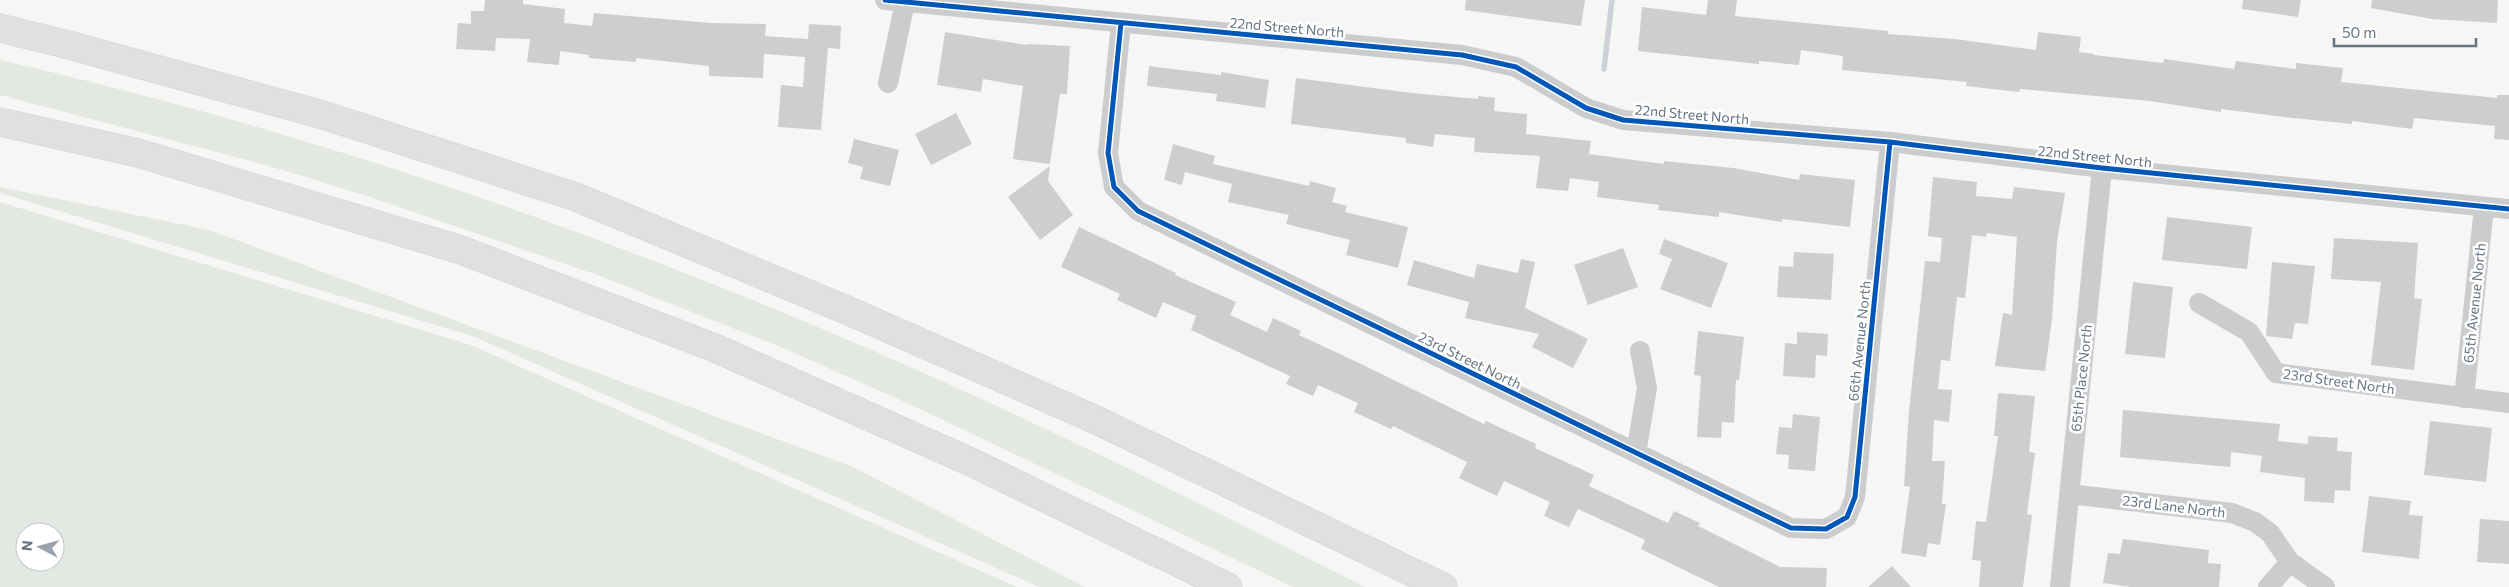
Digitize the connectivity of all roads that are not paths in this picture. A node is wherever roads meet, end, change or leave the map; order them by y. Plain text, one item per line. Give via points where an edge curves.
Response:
1 (885, 0) edge
2 (905, 2) junction
3 (1122, 23) junction
4 (0, 28) edge
5 (888, 83) dead end
6 (0, 122) edge
7 (1890, 142) junction
8 (2102, 168) junction
9 (2484, 207) junction
10 (2509, 209) edge
11 (2199, 303) dead end
12 (1640, 351) dead end
13 (2464, 398) junction
14 (2509, 402) edge
15 (1636, 453) junction
16 (2069, 494) junction
17 (1826, 529) joint
18 (2290, 562) junction
19 (1228, 587) edge
20 (1443, 587) edge
21 (2060, 587) edge
22 (2268, 587) edge
23 (2325, 587) edge

1 - 2 street, 22nd Street North
2 - 3 street, 22nd Street North
2 - 5 street
3 - 7 street, 22nd Street North via 1462,54 1516,67 1586,108 1623,120
3 - 15 street, 23rd Street North via 1108,152 1114,187 1138,211
4 - 20 highway via 324,114 576,197 849,310 1094,419
6 - 19 highway via 138,153 461,250 715,348 971,462
7 - 8 street, 22nd Street North
7 - 17 street, 66th Avenue North via 1855,497 1847,517
8 - 9 street, 22nd Street North
8 - 16 street, 65th Place North
9 - 10 street, 22nd Street North
9 - 13 street, 65th Avenue North
11 - 13 street, 23rd Street North via 2249,332 2276,373
12 - 15 street via 1647,388
13 - 14 street, 23rd Street North
15 - 17 street, 23rd Street North via 1791,528
16 - 18 street, 23rd Lane North via 2232,513 2255,522 2270,533
16 - 21 street, 65th Place North
18 - 22 street
18 - 23 street, 23rd Lane North

